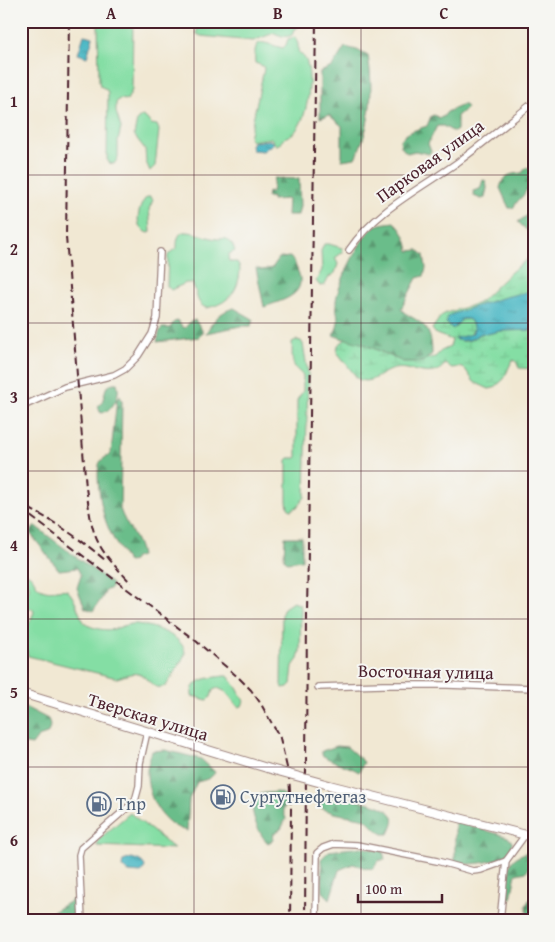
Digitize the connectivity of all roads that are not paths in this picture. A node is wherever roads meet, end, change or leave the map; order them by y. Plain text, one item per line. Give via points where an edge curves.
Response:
1 (534, 102) edge
2 (349, 250) dead end
3 (160, 252) dead end
4 (21, 407) edge
5 (318, 688) dead end
6 (534, 688) edge
7 (21, 694) edge
8 (147, 732) junction
9 (525, 834) junction
10 (534, 837) edge
11 (506, 861) junction
12 (82, 921) edge
13 (316, 921) edge
14 (500, 921) edge

1 - 2 street, Парковая улица via 458,162 378,217
3 - 4 street via 157,318 152,334 138,356 114,375 65,387
5 - 6 street, Восточная улица via 383,685
7 - 8 main road, Тверская улица
8 - 9 main road, Тверская улица, bridge via 329,785
8 - 12 street via 134,800 80,848
9 - 10 main road, Тверская улица
9 - 11 street
11 - 13 street via 473,871 357,844 334,844 317,853
11 - 14 street

